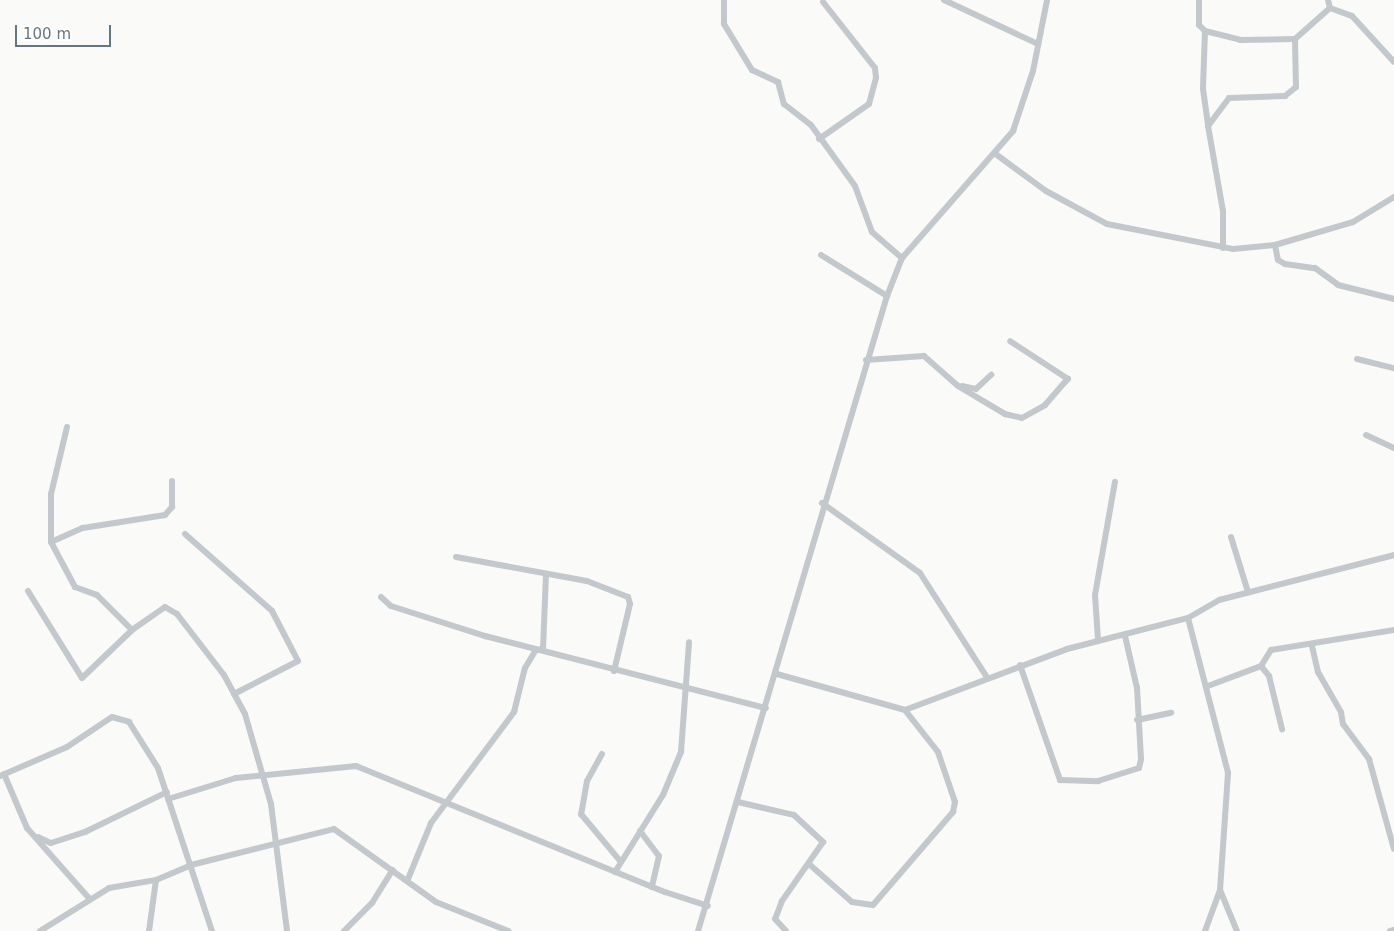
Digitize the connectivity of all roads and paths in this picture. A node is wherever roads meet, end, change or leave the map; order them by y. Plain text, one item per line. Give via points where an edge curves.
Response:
1 (724, 0) edge
2 (944, 0) edge
3 (1047, 0) edge
4 (1200, 0) edge
5 (1328, 0) edge
6 (823, 2) dead end
7 (1330, 8) junction
8 (1205, 31) junction
9 (1294, 39) junction
10 (1038, 44) junction
11 (1394, 62) edge
12 (1208, 126) junction
13 (819, 139) junction
14 (997, 155) junction
15 (1394, 197) edge
16 (1275, 245) junction
17 (1223, 248) junction
18 (821, 255) dead end
19 (902, 258) junction
20 (887, 296) junction
21 (1394, 299) edge
22 (1010, 341) dead end
23 (866, 360) junction
24 (1357, 360) dead end
25 (1394, 368) edge
26 (991, 375) dead end
27 (958, 386) junction
28 (67, 427) dead end
29 (1366, 435) dead end
30 (1394, 448) edge
31 (172, 481) dead end
32 (1115, 482) dead end
33 (822, 503) junction
34 (185, 534) dead end
35 (1231, 538) dead end
36 (51, 542) junction
37 (1394, 555) edge
38 (456, 557) dead end
39 (546, 574) junction
40 (28, 591) dead end
41 (1248, 592) junction
42 (382, 596) dead end
43 (1188, 618) junction
44 (132, 630) junction
45 (1394, 630) edge
46 (1125, 636) junction
47 (1098, 640) junction
48 (690, 642) dead end
49 (1312, 646) junction
50 (543, 650) junction
51 (1020, 665) junction
52 (1261, 666) junction
53 (614, 672) junction
54 (777, 674) junction
55 (986, 676) junction
56 (1208, 686) junction
57 (685, 691) junction
58 (234, 694) junction
59 (766, 708) junction
60 (904, 710) junction
61 (1170, 713) dead end
62 (1137, 720) junction
63 (1282, 729) dead end
64 (602, 754) dead end
65 (2, 775) edge
66 (263, 777) junction
67 (168, 796) junction
68 (450, 800) junction
69 (738, 802) junction
70 (647, 821) junction
71 (640, 831) junction
72 (34, 835) junction
73 (648, 839) junction
74 (273, 842) junction
75 (1394, 848) edge
76 (621, 862) junction
77 (809, 864) junction
78 (191, 865) junction
79 (393, 870) junction
80 (615, 872) junction
81 (408, 879) junction
82 (156, 880) junction
83 (652, 887) junction
84 (1220, 890) junction
85 (89, 898) junction
86 (708, 906) junction
87 (1394, 930) edge
88 (40, 931) edge
89 (150, 931) edge
90 (212, 931) edge
91 (287, 931) edge
92 (344, 931) edge
93 (508, 931) edge
94 (698, 931) edge
95 (786, 931) edge
96 (1205, 931) edge
97 (1238, 931) edge
98 (1390, 931) edge

1 - 13 street via 724,24 752,70 778,82 784,104 811,125
2 - 10 street
3 - 10 street
4 - 8 street via 1199,25
5 - 7 street
6 - 13 street via 875,68 876,78 869,104
7 - 9 street
7 - 11 street via 1352,16
8 - 9 street via 1240,40
8 - 12 street via 1203,89
9 - 12 street via 1296,87 1285,96 1229,98
10 - 14 street via 1024,105
12 - 17 street via 1223,211
13 - 19 street via 855,186 872,232
14 - 17 street via 1046,191 1107,224
14 - 19 street
15 - 16 street via 1353,222
16 - 17 street
16 - 21 street via 1278,260 1285,264 1315,268 1338,284
18 - 20 street
19 - 20 street
20 - 23 street
22 - 27 street via 1068,379 1045,404 1022,418 1005,414
23 - 27 street via 916,354
23 - 33 street
24 - 25 street
26 - 27 street via 976,389
28 - 36 street via 51,494
29 - 30 street
31 - 36 street via 172,507 165,515 83,528
32 - 47 street via 1095,595
33 - 54 street
33 - 55 street via 920,573
34 - 58 street via 272,611 298,661
35 - 41 street
36 - 44 street via 75,587 97,595
37 - 41 street via 1284,586
38 - 39 street
39 - 50 street
39 - 53 street via 587,581 630,600
40 - 44 street via 82,678
41 - 43 street via 1219,600
42 - 50 street via 391,606
43 - 46 street
43 - 56 street
44 - 58 street via 157,609 171,610
45 - 49 street
46 - 47 street
46 - 62 street via 1135,672
47 - 51 street
48 - 57 street
49 - 52 street via 1271,650
49 - 75 street via 1318,672 1341,712 1343,724 1368,759
50 - 53 street
50 - 68 street via 536,650 525,668 514,712
51 - 55 street
51 - 62 street via 1060,780 1098,781 1139,768
52 - 56 street
52 - 63 street via 1269,676
53 - 57 street
54 - 59 street
54 - 60 street
55 - 60 street
56 - 84 street via 1228,773
57 - 59 street
57 - 70 street via 681,752
58 - 66 street via 245,714
59 - 69 street
60 - 77 street via 938,752 955,802 953,812 873,905 852,902
61 - 62 street
64 - 76 street via 587,781 581,814
65 - 67 street via 67,747 112,718 121,718 142,741
65 - 72 street
66 - 67 street via 236,778
66 - 68 street via 356,766
66 - 74 street
67 - 72 street via 51,843
67 - 78 street
68 - 80 street
68 - 81 street via 431,823
69 - 77 street via 794,815 821,838
69 - 86 street
70 - 71 street
70 - 73 street
71 - 73 street
71 - 76 street
72 - 85 street
73 - 83 street via 659,856
74 - 78 street
74 - 79 street via 334,830
74 - 91 street
76 - 80 street
77 - 95 street via 775,919
78 - 82 street
78 - 90 street
79 - 81 street
79 - 92 street via 372,903
80 - 83 street
81 - 93 street via 436,902
82 - 85 street via 109,888
82 - 89 street
83 - 86 street
84 - 96 street
84 - 97 street
85 - 88 street
86 - 94 street
87 - 98 street

